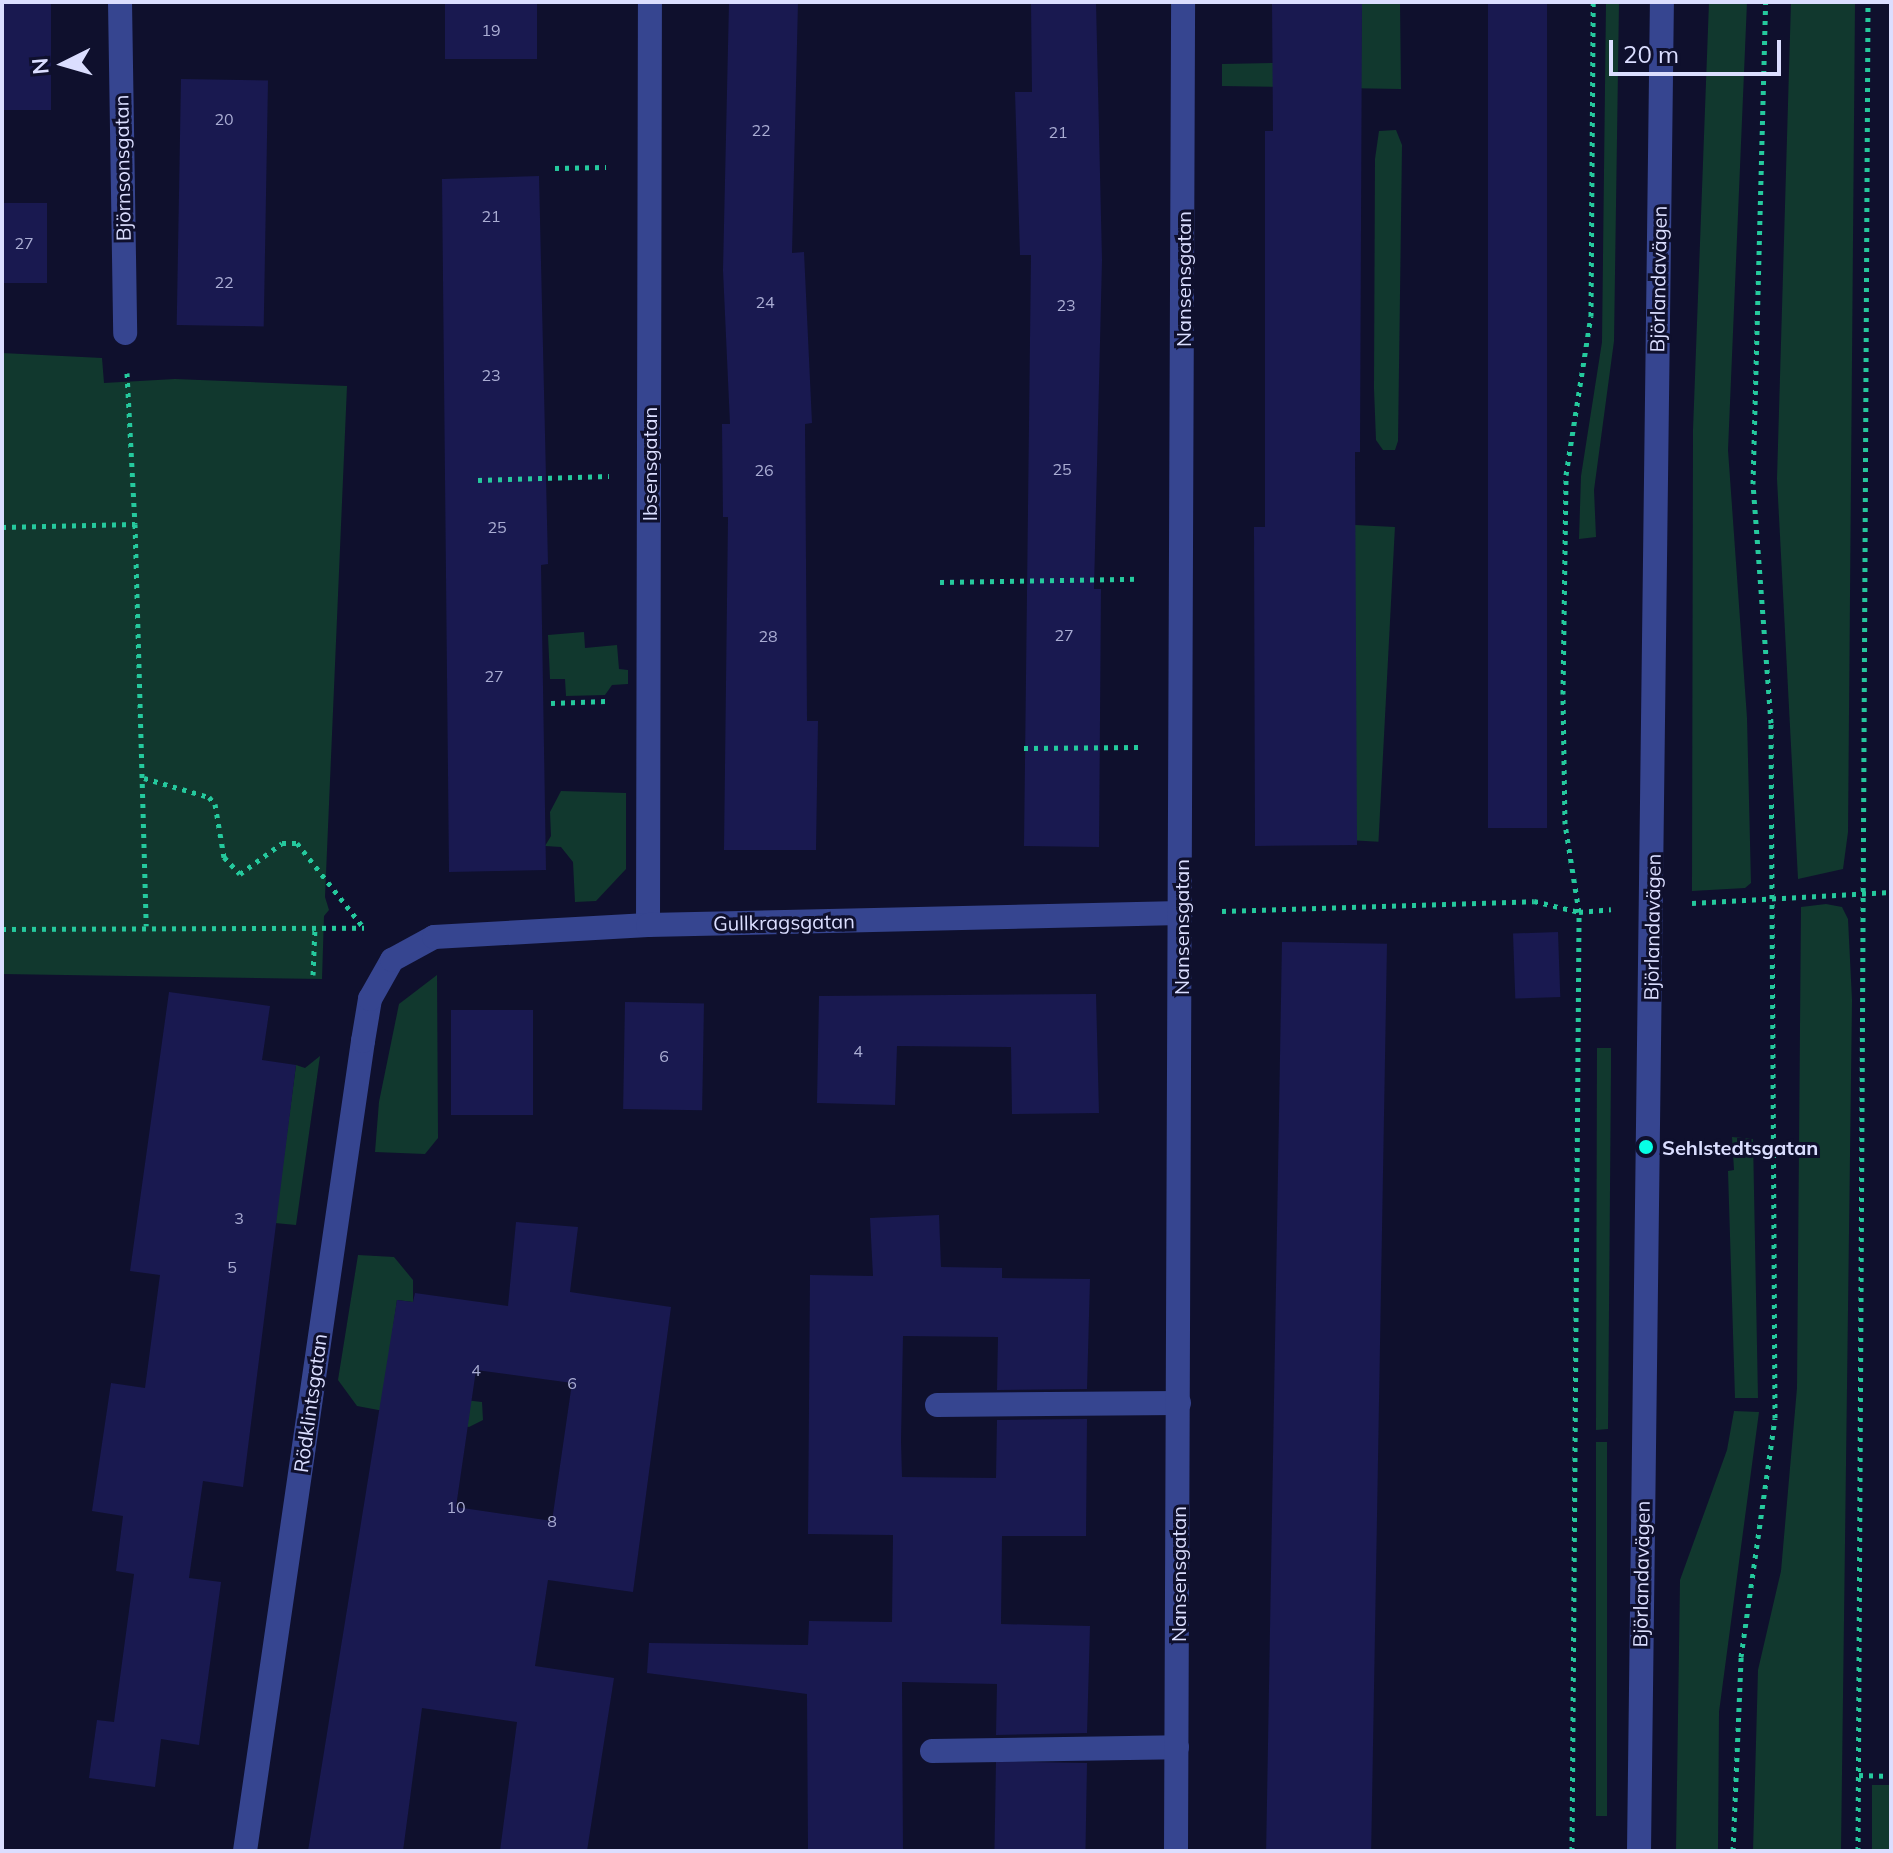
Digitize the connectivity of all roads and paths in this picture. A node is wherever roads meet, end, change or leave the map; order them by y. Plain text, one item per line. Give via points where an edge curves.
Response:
1 (120, 2) edge
2 (650, 2) edge
3 (1183, 2) edge
4 (1593, 2) edge
5 (1662, 2) edge
6 (1766, 2) edge
7 (1868, 2) edge
8 (650, 166) junction
9 (555, 168) dead end
10 (125, 333) joint
11 (649, 475) junction
12 (478, 480) dead end
13 (135, 524) junction
14 (2, 527) edge
15 (1182, 578) junction
16 (940, 582) dead end
17 (648, 699) junction
18 (551, 703) dead end
19 (1182, 746) junction
20 (1024, 748) dead end
21 (144, 778) junction
22 (1891, 892) edge
23 (1863, 893) junction
24 (1774, 898) junction
25 (1654, 906) junction
26 (1579, 912) junction
27 (1181, 913) junction
28 (648, 925) junction
29 (146, 926) junction
30 (315, 927) junction
31 (364, 928) junction
32 (2, 929) edge
33 (392, 960) junction
34 (313, 975) dead end
35 (1179, 1403) junction
36 (937, 1405) dead end
37 (1177, 1747) junction
38 (932, 1751) dead end
39 (1859, 1775) junction
40 (1891, 1776) edge
41 (245, 1851) edge
42 (1176, 1851) edge
43 (1572, 1851) edge
44 (1639, 1851) edge
45 (1733, 1851) edge
46 (1858, 1851) edge

1 - 10 street, Björnsonsgatan
2 - 8 street, Ibsensgatan
3 - 15 street, Nansensgatan
4 - 26 path via 1591,316 1566,475 1563,769 1565,824
5 - 25 street, Björlandavägen
6 - 24 path via 1753,484 1771,723
7 - 23 path
8 - 9 path
8 - 11 street, Ibsensgatan
10 - 13 path
11 - 12 path
11 - 17 street, Ibsensgatan
13 - 14 path
13 - 21 path
15 - 16 path
15 - 19 street, Nansensgatan
17 - 18 path
17 - 28 street, Ibsensgatan
19 - 20 path
19 - 27 street, Nansensgatan
21 - 29 path
21 - 31 path via 209,797 215,804 224,857 240,874 282,843 297,843
22 - 23 path
23 - 24 path
23 - 39 path
24 - 25 path
24 - 45 path via 1775,1418 1741,1657
25 - 26 path
25 - 44 street, Björlandavägen
26 - 27 path via 1534,901
26 - 43 path
27 - 28 street, Gullkragsgatan
27 - 35 street, Nansensgatan
28 - 33 street, Gullkragsgatan via 434,937
29 - 30 path
29 - 32 path
30 - 31 path
30 - 34 path
31 - 33 path
33 - 41 street, Rödklintsgatan via 370,999 365,1027
35 - 36 street
35 - 37 street, Nansensgatan
37 - 38 street
37 - 42 street, Nansensgatan
39 - 40 path
39 - 46 path

